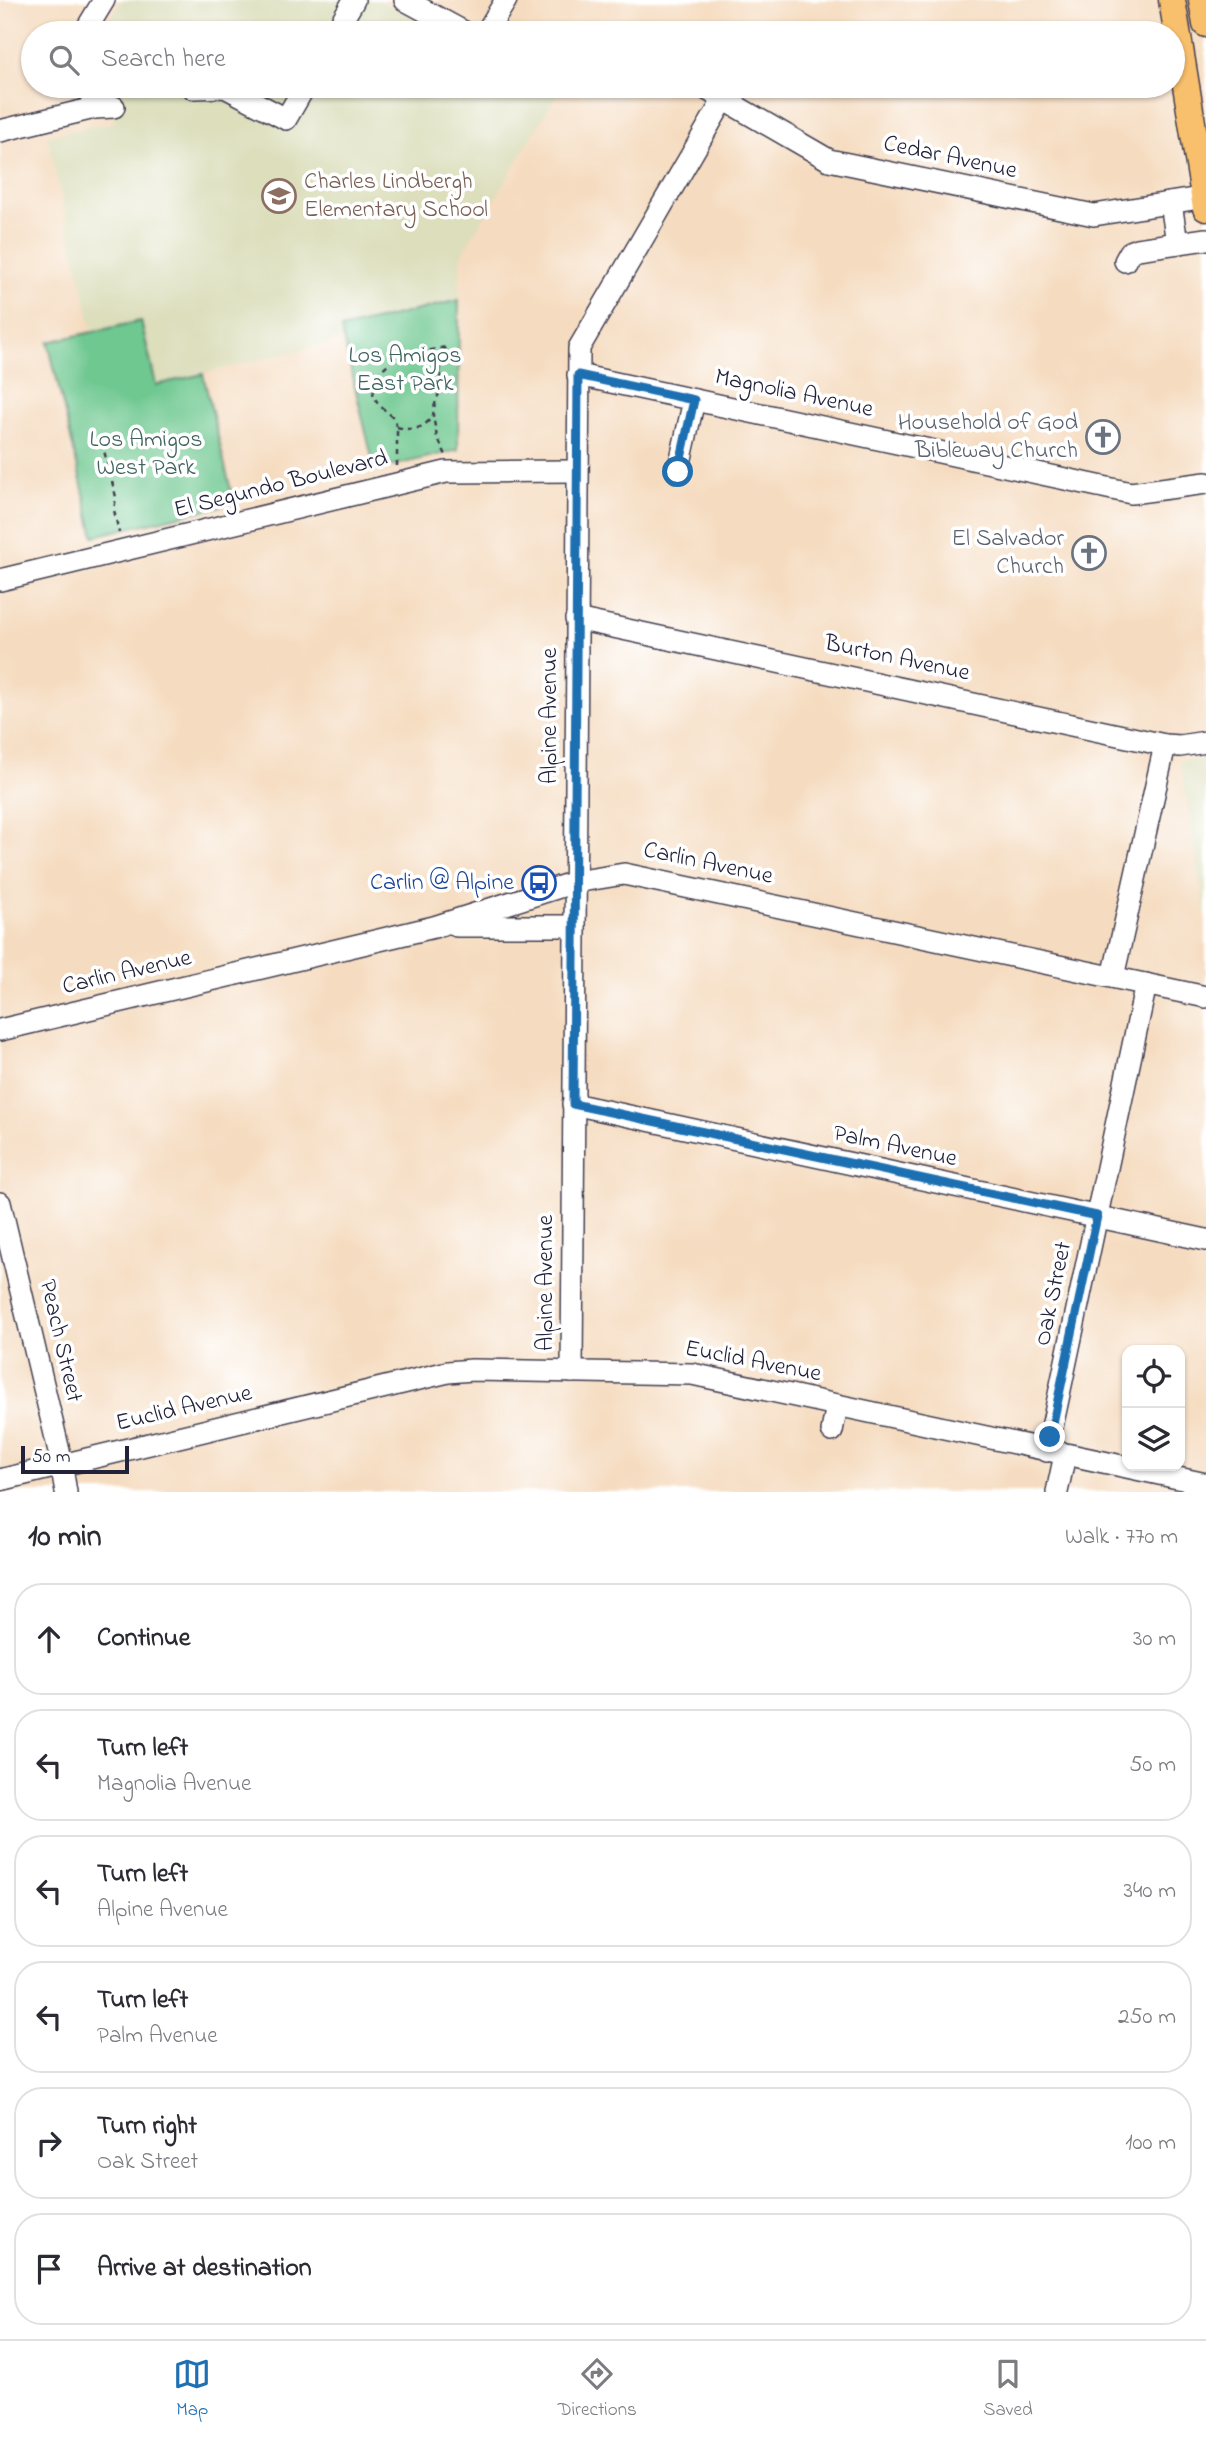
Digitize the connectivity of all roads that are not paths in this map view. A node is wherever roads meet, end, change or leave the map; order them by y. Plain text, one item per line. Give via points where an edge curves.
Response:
1 (104, 0) edge
2 (354, 0) edge
3 (405, 0) edge
4 (506, 0) edge
5 (1172, 0) edge
6 (1202, 0) edge
7 (91, 21) edge
8 (342, 21) edge
9 (444, 21) edge
10 (493, 21) edge
11 (1175, 21) edge
12 (1206, 24) edge
13 (1185, 79) edge
14 (97, 98) edge
15 (247, 98) edge
16 (298, 98) edge
17 (724, 99) joint
18 (0, 131) edge
19 (1205, 201) edge
20 (1171, 203) junction
21 (1206, 239) edge
22 (1177, 243) junction
23 (1125, 261) dead end
24 (578, 375) junction
25 (694, 400) junction
26 (578, 471) junction
27 (678, 472) dead end
28 (1206, 483) edge
29 (0, 580) edge
30 (576, 619) junction
31 (1206, 742) edge
32 (1165, 744) junction
33 (575, 882) junction
34 (575, 926) junction
35 (434, 927) junction
36 (1113, 977) junction
37 (1146, 984) junction
38 (1206, 997) edge
39 (0, 1030) edge
40 (573, 1104) junction
41 (0, 1203) edge
42 (1097, 1216) junction
43 (1206, 1240) edge
44 (572, 1372) junction
45 (837, 1405) junction
46 (832, 1431) dead end
47 (1056, 1453) junction
48 (61, 1465) junction
49 (0, 1480) edge
50 (1206, 1484) edge
51 (66, 1492) edge
52 (1057, 1492) edge

1 - 7 street
2 - 8 street
3 - 9 street
4 - 10 street
5 - 11 main road
6 - 12 main road
13 - 19 main road
14 - 18 street via 104,108
15 - 16 street via 286,118
17 - 20 street, Cedar Avenue via 829,160 1090,215
17 - 24 street, Alpine Avenue via 580,344
19 - 20 street, Cedar Avenue
20 - 22 street
21 - 22 street
22 - 23 street via 1137,249
24 - 25 street, Magnolia Avenue
24 - 26 street, Alpine Avenue
25 - 27 street
25 - 28 street, Magnolia Avenue via 1131,493
26 - 29 street, El Segundo Boulevard via 453,471
26 - 30 street, Alpine Avenue
30 - 32 street, Burton Avenue
30 - 33 street, Alpine Avenue
31 - 32 street, Burton Avenue
32 - 36 street
33 - 34 street, Alpine Avenue
33 - 35 street, Carlin Avenue
33 - 36 street, Carlin Avenue via 636,875
34 - 35 street
34 - 40 street, Alpine Avenue
35 - 39 street, Carlin Avenue
36 - 37 street, Carlin Avenue
37 - 38 street, Carlin Avenue
37 - 42 street, Oak Street
40 - 42 street, Palm Avenue
40 - 44 street, Alpine Avenue
41 - 48 street, Peach Street
42 - 43 street, Palm Avenue
42 - 47 street, Oak Street
44 - 45 street, Euclid Avenue via 692,1374
44 - 48 street, Euclid Avenue via 449,1372
45 - 46 street
45 - 47 street, Euclid Avenue
47 - 50 street, Euclid Avenue
47 - 52 street, Oak Street
48 - 49 street, Euclid Avenue
48 - 51 street, Peach Street

